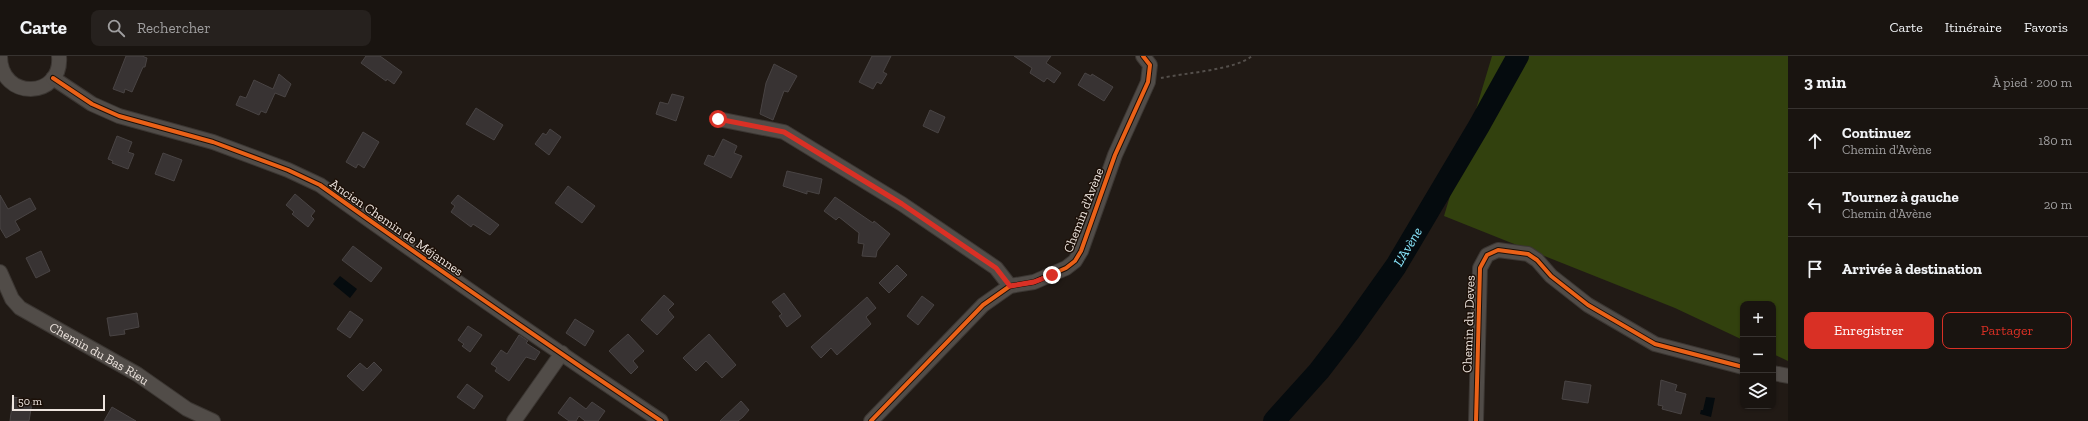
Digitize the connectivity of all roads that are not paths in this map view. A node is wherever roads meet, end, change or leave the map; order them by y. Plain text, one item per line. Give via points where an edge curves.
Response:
1 (0, 56) edge
2 (59, 56) edge
3 (1143, 56) edge
4 (53, 78) junction
5 (718, 119) dead end
6 (0, 272) edge
7 (1010, 286) junction
8 (562, 353) junction
9 (1740, 365) edge
10 (1776, 374) edge
11 (1788, 376) edge
12 (213, 421) edge
13 (514, 421) edge
14 (661, 421) edge
15 (870, 421) edge
16 (1476, 421) edge

1 - 4 street via 3,73 17,87 37,89
2 - 4 street via 58,70
3 - 7 street, Chemin d'Avène via 1150,65 1148,82 1115,155 1075,261 1034,282
4 - 8 street, Ancien Chemin de Méjannes via 92,104 119,116 213,142 320,185 514,323
5 - 7 street via 784,132 902,204 996,268
6 - 12 street, Chemin du Bas Rieu via 12,299 20,308 137,374 187,409
7 - 15 street, Chemin d'Avène via 983,305
8 - 13 street
8 - 14 street, Ancien Chemin de Méjannes
9 - 16 street, Chemin du Deves via 1655,344 1588,305 1528,254 1498,250 1487,255 1480,268
10 - 11 street

